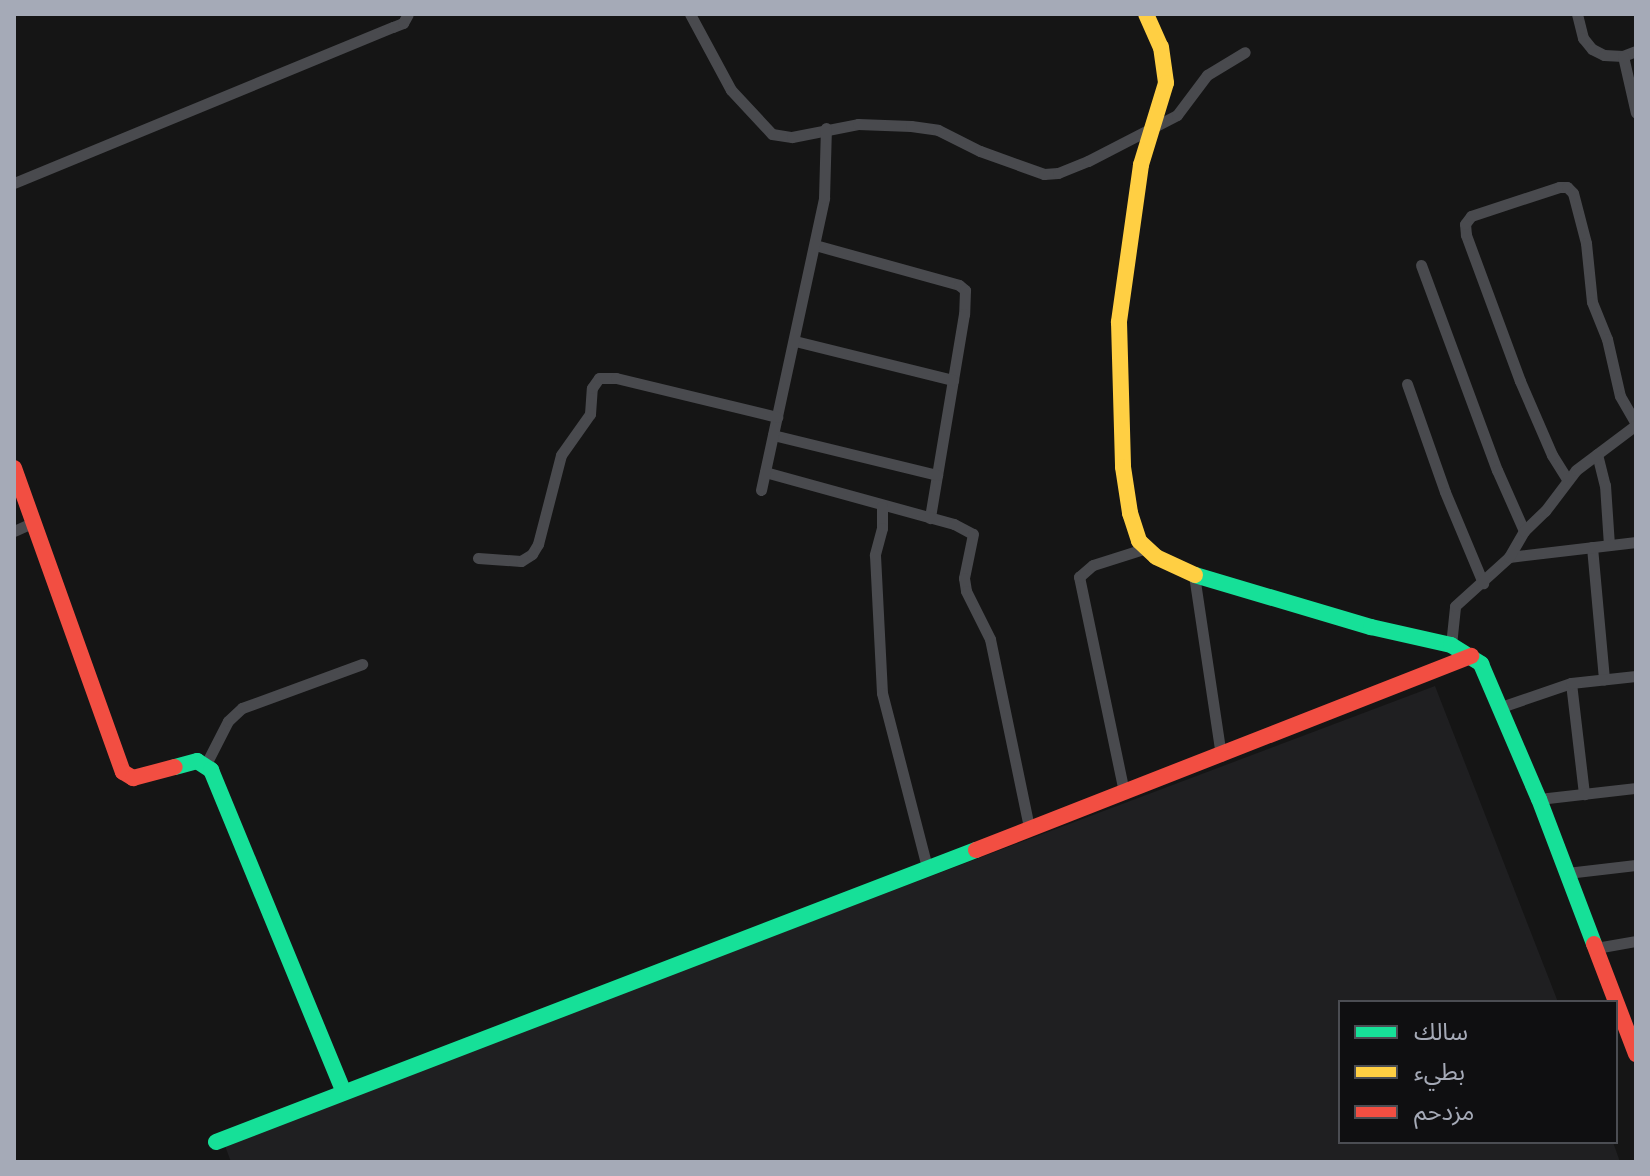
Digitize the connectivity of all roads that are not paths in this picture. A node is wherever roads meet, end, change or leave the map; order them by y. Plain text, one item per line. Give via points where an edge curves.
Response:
1 (408, 14) edge
2 (690, 14) edge
3 (1146, 14) edge
4 (1577, 14) edge
5 (1636, 51) edge
6 (1245, 52) dead end
7 (1623, 56) junction
8 (1636, 113) edge
9 (1153, 126) junction
10 (826, 128) junction
11 (14, 183) edge
12 (815, 245) junction
13 (1421, 265) dead end
14 (795, 341) junction
15 (953, 380) junction
16 (1407, 384) dead end
17 (777, 417) junction
18 (1636, 425) edge
19 (773, 435) junction
20 (1597, 454) junction
21 (14, 468) edge
22 (765, 472) junction
23 (937, 475) junction
24 (1567, 479) junction
25 (761, 490) dead end
26 (882, 506) junction
27 (903, 511) junction
28 (930, 518) junction
29 (34, 522) junction
30 (882, 528) junction
31 (14, 531) edge
32 (1524, 531) junction
33 (1636, 542) edge
34 (1609, 545) junction
35 (1592, 547) junction
36 (1147, 548) junction
37 (1509, 557) junction
38 (478, 558) dead end
39 (1194, 575) junction
40 (1483, 583) junction
41 (1451, 645) junction
42 (1471, 656) junction
43 (362, 664) dead end
44 (1636, 676) edge
45 (1604, 679) junction
46 (1571, 683) junction
47 (1501, 707) junction
48 (1221, 756) junction
49 (206, 764) junction
50 (1636, 788) edge
51 (1124, 792) junction
52 (1584, 794) junction
53 (1539, 799) junction
54 (1029, 828) junction
55 (1636, 865) edge
56 (927, 867) junction
57 (1567, 873) junction
58 (1636, 941) edge
59 (1596, 948) junction
60 (1616, 1000) edge
61 (1618, 1006) edge
62 (1636, 1054) edge
63 (343, 1091) junction
64 (216, 1142) dead end

1 - 11 street via 403,23
2 - 10 street via 731,90 772,134 792,137
3 - 9 street via 1165,71
4 - 7 street via 1592,49
5 - 7 street
6 - 9 street via 1207,75 1183,110
7 - 8 street
9 - 10 street via 1088,161 1044,174 938,130 858,124
9 - 36 street via 1141,165 1119,322 1123,467 1130,513 1139,541
10 - 12 street via 824,198
12 - 14 street
12 - 15 street via 965,290
13 - 32 street
14 - 15 street
14 - 17 street
15 - 23 street
16 - 40 street
17 - 19 street
17 - 38 street via 599,378 592,388 590,414 561,455 532,554 521,561
18 - 20 street
18 - 24 street via 1620,396 1592,302 1586,243 1573,193 1559,187 1471,216 1466,235 1515,369
19 - 22 street
19 - 23 street
20 - 24 street
20 - 34 street
21 - 29 street
22 - 25 street
22 - 26 street
23 - 28 street
24 - 32 street
26 - 27 street
26 - 30 street
27 - 28 street
27 - 30 street
28 - 54 street via 973,534 966,591 990,639
29 - 31 street
29 - 49 street via 123,772 133,778 197,761
30 - 56 street via 875,555 882,693
32 - 37 street
33 - 34 street
34 - 35 street
35 - 37 street
35 - 45 street
36 - 39 street
36 - 51 street via 1093,565 1079,577
37 - 40 street
39 - 41 street
39 - 48 street
40 - 41 street via 1455,606
41 - 42 street
42 - 47 street via 1481,664
42 - 48 street
43 - 49 street via 242,708 228,721
44 - 45 street
45 - 46 street
46 - 47 street
46 - 52 street
47 - 53 street
48 - 51 street
49 - 63 street
50 - 52 street
51 - 54 street
52 - 53 street
53 - 57 street
54 - 56 street
55 - 57 street
56 - 63 street
57 - 59 street
58 - 59 street
59 - 60 street
61 - 62 street
63 - 64 street

